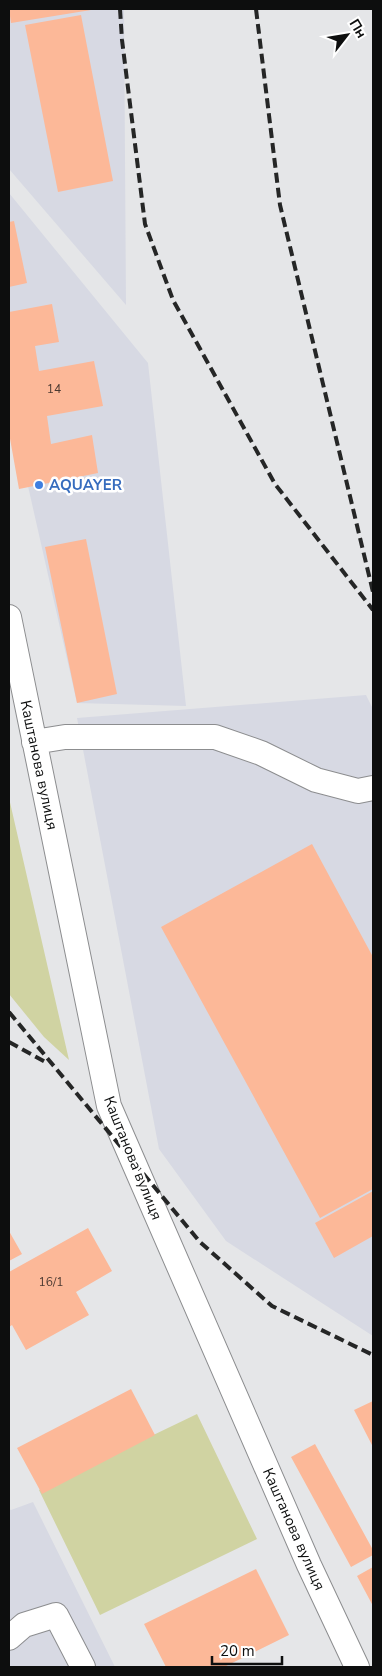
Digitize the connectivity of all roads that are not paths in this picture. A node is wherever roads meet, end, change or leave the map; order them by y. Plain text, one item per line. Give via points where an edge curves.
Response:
1 (9, 616) edge
2 (34, 742) junction
3 (373, 788) edge
4 (9, 1638) edge
5 (83, 1667) edge
6 (357, 1667) edge

1 - 2 street, Каштанова вулиця
2 - 3 street via 65,737 215,737 261,753 316,780 358,792
2 - 6 street, Каштанова вулиця via 108,1106
4 - 5 street via 24,1625 56,1615

